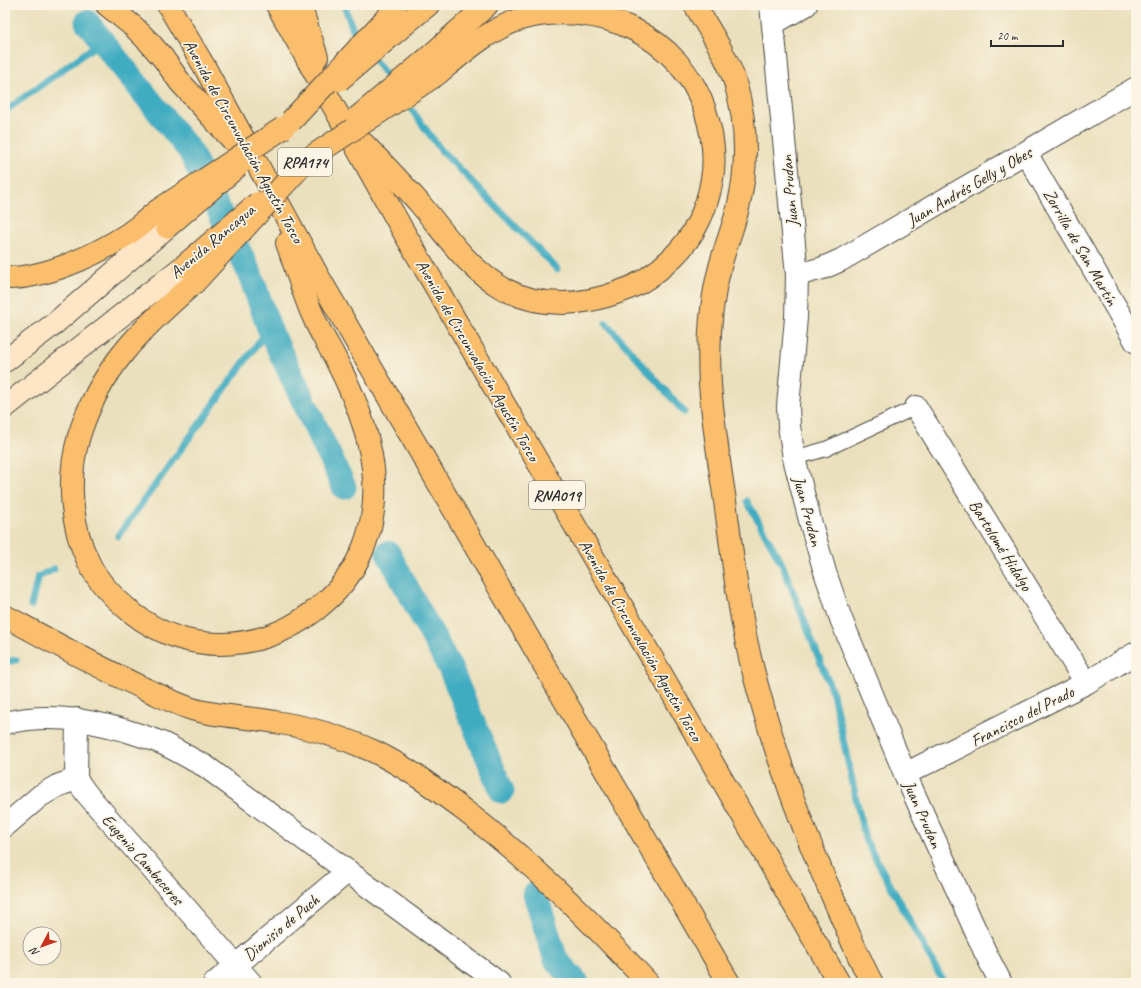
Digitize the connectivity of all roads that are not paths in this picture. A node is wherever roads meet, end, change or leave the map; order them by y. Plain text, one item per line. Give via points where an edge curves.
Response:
1 (107, 5) edge
2 (168, 5) edge
3 (277, 5) edge
4 (300, 5) edge
5 (428, 5) edge
6 (487, 5) edge
7 (694, 5) edge
8 (806, 5) edge
9 (400, 13) edge
10 (773, 14) edge
11 (431, 67) junction
12 (1136, 88) edge
13 (338, 113) junction
14 (1026, 153) junction
15 (262, 176) junction
16 (162, 219) junction
17 (189, 274) junction
18 (797, 275) junction
19 (5, 278) edge
20 (1133, 329) edge
21 (5, 361) edge
22 (5, 407) edge
23 (916, 407) joint
24 (794, 458) junction
25 (5, 616) edge
26 (1136, 653) edge
27 (1086, 683) junction
28 (77, 719) junction
29 (5, 723) edge
30 (905, 774) junction
31 (76, 779) junction
32 (5, 826) edge
33 (348, 871) junction
34 (236, 965) junction
35 (215, 983) edge
36 (251, 983) edge
37 (499, 983) edge
38 (648, 983) edge
39 (729, 983) edge
40 (839, 983) edge
41 (872, 983) edge
42 (1002, 983) edge

1 - 15 main road via 149,42 180,82
2 - 15 main road, Avenida de Circunvalación Agustín Tosco via 204,66
3 - 13 main road, Avenida de Circunvalación Agustín Tosco / RNA019
4 - 13 main road
5 - 9 main road
6 - 11 main road
7 - 41 main road via 724,54 734,80 745,139 745,166 738,208 720,267 714,297 710,356 714,417 741,609 763,705 794,806
8 - 10 street
9 - 16 main road, bridge via 287,124
10 - 18 street, Juan Prudan
11 - 13 main road via 503,27 524,18 550,13 570,12 612,18 654,40 688,74 709,122 713,146 710,192 693,234 662,268 624,291 583,302 542,302 522,296 503,288 465,258
11 - 17 main road, bridge via 307,161
12 - 14 street, Juan Andrés Gelly y Obes
13 - 40 main road, Avenida de Circunvalación Agustín Tosco / RNA019 via 406,236
14 - 18 street, Juan Andrés Gelly y Obes via 841,260
14 - 20 street, Zorrilla de San Martín
15 - 17 main road via 314,318 339,365 366,430 372,459 373,504 362,552 350,575 332,596 313,613 288,628 264,638 240,643 189,641 164,632 140,619 119,602 89,564 74,516 73,463 88,412 114,364 132,341 165,308
15 - 39 main road, Avenida de Circunvalación Agustín Tosco
16 - 19 main road via 78,260 32,275
16 - 21 main road via 54,324
17 - 22 main road, Avenida Rancagua
18 - 24 street, Juan Prudan via 788,406
23 - 24 lane via 826,450
23 - 27 street, Bartolomé Hidalgo
24 - 30 street, Juan Prudan via 825,572 841,619
25 - 38 main road via 121,678 193,709 274,721 324,733 371,750 397,763 436,788 522,858 605,936
26 - 27 street, Francisco del Prado
27 - 30 street, Francisco del Prado
28 - 29 street via 45,718
28 - 31 street
28 - 33 street via 164,744 205,766
30 - 42 street, Juan Prudan via 986,954
31 - 32 street via 40,796
31 - 34 street, Eugenio Cambeceres
33 - 34 street, Dionisio de Puch
33 - 37 street
34 - 35 street, Dionisio de Puch
34 - 36 street, Eugenio Cambeceres

